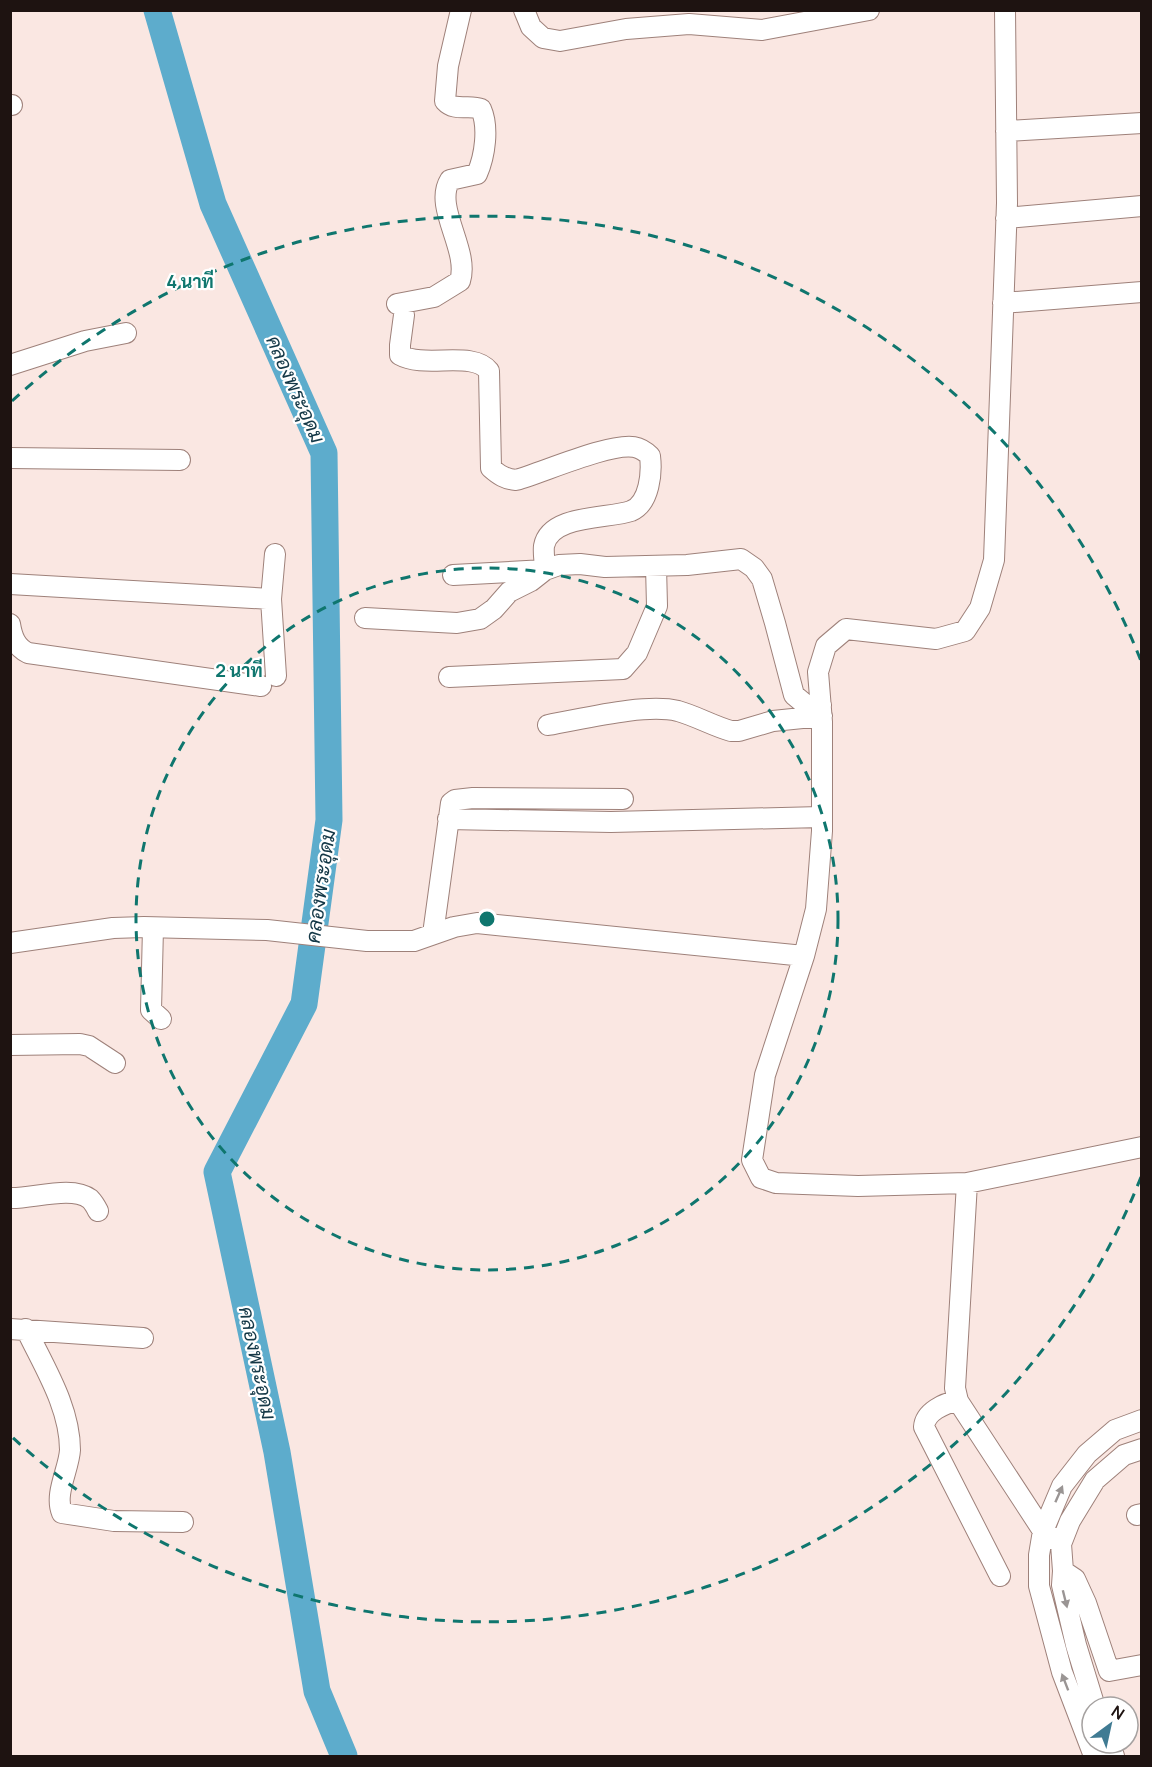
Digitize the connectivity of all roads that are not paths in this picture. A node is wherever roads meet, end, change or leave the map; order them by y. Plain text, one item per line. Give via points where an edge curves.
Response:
1 (461, 10) edge
2 (524, 10) edge
3 (869, 10) edge
4 (1005, 10) edge
5 (1142, 123) edge
6 (1006, 131) junction
7 (1142, 206) edge
8 (1006, 218) junction
9 (1142, 292) edge
10 (1003, 303) junction
11 (126, 333) dead end
12 (10, 364) edge
13 (10, 458) edge
14 (180, 460) dead end
15 (275, 554) dead end
16 (656, 566) junction
17 (545, 570) junction
18 (453, 575) dead end
19 (10, 584) edge
20 (271, 599) junction
21 (365, 618) dead end
22 (10, 624) edge
23 (449, 677) dead end
24 (821, 711) junction
25 (548, 725) dead end
26 (623, 800) dead end
27 (821, 817) junction
28 (448, 819) junction
29 (153, 928) junction
30 (433, 934) junction
31 (10, 943) edge
32 (804, 956) junction
33 (161, 1019) dead end
34 (10, 1045) edge
35 (115, 1063) dead end
36 (1142, 1147) edge
37 (967, 1183) junction
38 (10, 1198) edge
39 (98, 1211) dead end
40 (18, 1329) edge
41 (144, 1338) dead end
42 (958, 1401) junction
43 (1142, 1420) edge
44 (1142, 1449) edge
45 (183, 1522) dead end
46 (1043, 1531) junction
47 (1061, 1544) junction
48 (1063, 1571) junction
49 (1000, 1576) dead end
50 (1142, 1665) edge
51 (1109, 1671) junction
52 (1086, 1676) junction
53 (1092, 1695) edge
54 (1094, 1756) edge

1 - 17 street via 448,66 445,101 453,107 481,109 482,164 477,174 450,180 447,186 447,208 463,264 460,280 434,297 400,309 400,356 418,362 472,361 485,366 489,371 491,468 500,476 516,480 617,447 635,447 650,456 649,486 637,506 563,525 544,544
2 - 3 street via 531,27 543,38 560,41 626,29 688,24 762,30
4 - 6 street
5 - 6 street
6 - 8 street
7 - 8 street
8 - 10 street
9 - 10 street
10 - 24 street via 994,560 980,608 965,631 936,639 846,629 826,646 818,672
11 - 12 street
13 - 14 street
15 - 20 street
16 - 17 street via 580,564
16 - 23 street via 657,606 637,653 623,669
16 - 24 street via 747,561 762,579 794,695 812,710
17 - 18 street
17 - 21 street via 509,592 480,619 457,623
19 - 20 street
20 - 22 street via 268,681 28,653 16,642
24 - 25 street via 739,732 659,708
24 - 27 street
26 - 28 street via 473,798 451,803
27 - 28 street via 610,822
27 - 32 street via 816,909
28 - 30 street
29 - 30 street via 267,930 367,941 414,941
29 - 31 street via 114,928
29 - 33 street via 151,1010
30 - 32 street via 477,923
32 - 37 street via 765,1075 753,1160 761,1178 858,1186
34 - 35 street via 80,1044
36 - 37 street
37 - 42 street via 955,1388
38 - 39 street via 75,1194 91,1200
40 - 41 street
40 - 45 street via 66,1416 70,1451 60,1502 62,1513 114,1521
42 - 46 street
42 - 49 street via 947,1402 927,1416 924,1427
46 -> 43 street via 1062,1486 1087,1454 1115,1430
44 - 47 street via 1124,1455 1095,1480
46 - 47 street
54 -> 46 street via 1062,1672 1039,1586
47 - 48 street
48 - 51 street via 1075,1579
48 -> 52 street via 1062,1586
50 - 51 street
51 - 52 street
52 - 53 street

